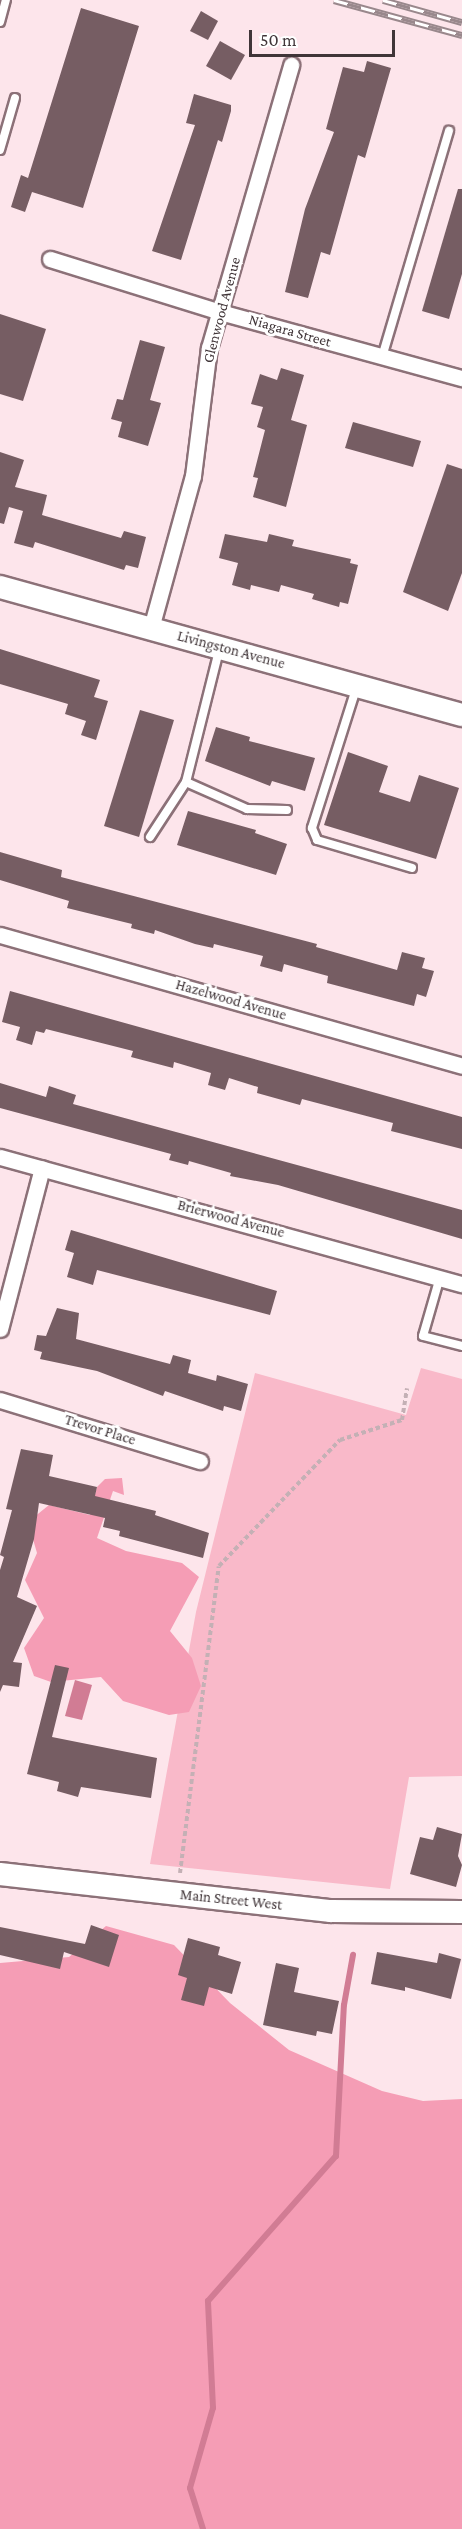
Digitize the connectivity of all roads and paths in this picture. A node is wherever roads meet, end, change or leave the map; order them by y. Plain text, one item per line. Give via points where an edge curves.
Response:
1 (6, 0) edge
2 (0, 22) edge
3 (291, 65) dead end
4 (15, 98) dead end
5 (449, 131) dead end
6 (0, 150) edge
7 (50, 260) dead end
8 (220, 312) junction
9 (382, 357) junction
10 (462, 378) edge
11 (0, 587) edge
12 (151, 628) junction
13 (220, 646) junction
14 (357, 684) junction
15 (462, 715) edge
16 (186, 782) junction
17 (287, 810) dead end
18 (150, 837) dead end
19 (412, 868) dead end
20 (0, 935) edge
21 (462, 1066) edge
22 (0, 1157) edge
23 (42, 1168) junction
24 (440, 1277) junction
25 (462, 1284) edge
26 (0, 1329) edge
27 (462, 1346) edge
28 (407, 1388) dead end
29 (0, 1400) edge
30 (201, 1461) dead end
31 (0, 1874) edge
32 (179, 1880) dead end
33 (462, 1911) edge

1 - 2 lane
3 - 8 street, Glenwood Avenue
4 - 6 lane
5 - 9 lane
7 - 8 street, Niagara Street
8 - 9 street, Niagara Street
8 - 12 street, Glenwood Avenue via 209,348 193,476
9 - 10 street, Niagara Street
11 - 12 main road, Livingston Avenue
12 - 13 main road, Livingston Avenue
13 - 14 main road, Livingston Avenue
13 - 16 lane
14 - 15 main road, Livingston Avenue
14 - 19 lane via 312,828 317,840
16 - 17 lane via 247,809
16 - 18 lane
20 - 21 street, Hazelwood Avenue
22 - 23 street, Brierwood Avenue
23 - 24 street, Brierwood Avenue
23 - 26 street
24 - 25 street, Brierwood Avenue
24 - 27 lane via 423,1335
28 - 32 path via 402,1420 340,1440 219,1566
29 - 30 street, Trevor Place
31 - 33 main road, Main Street West via 331,1911

